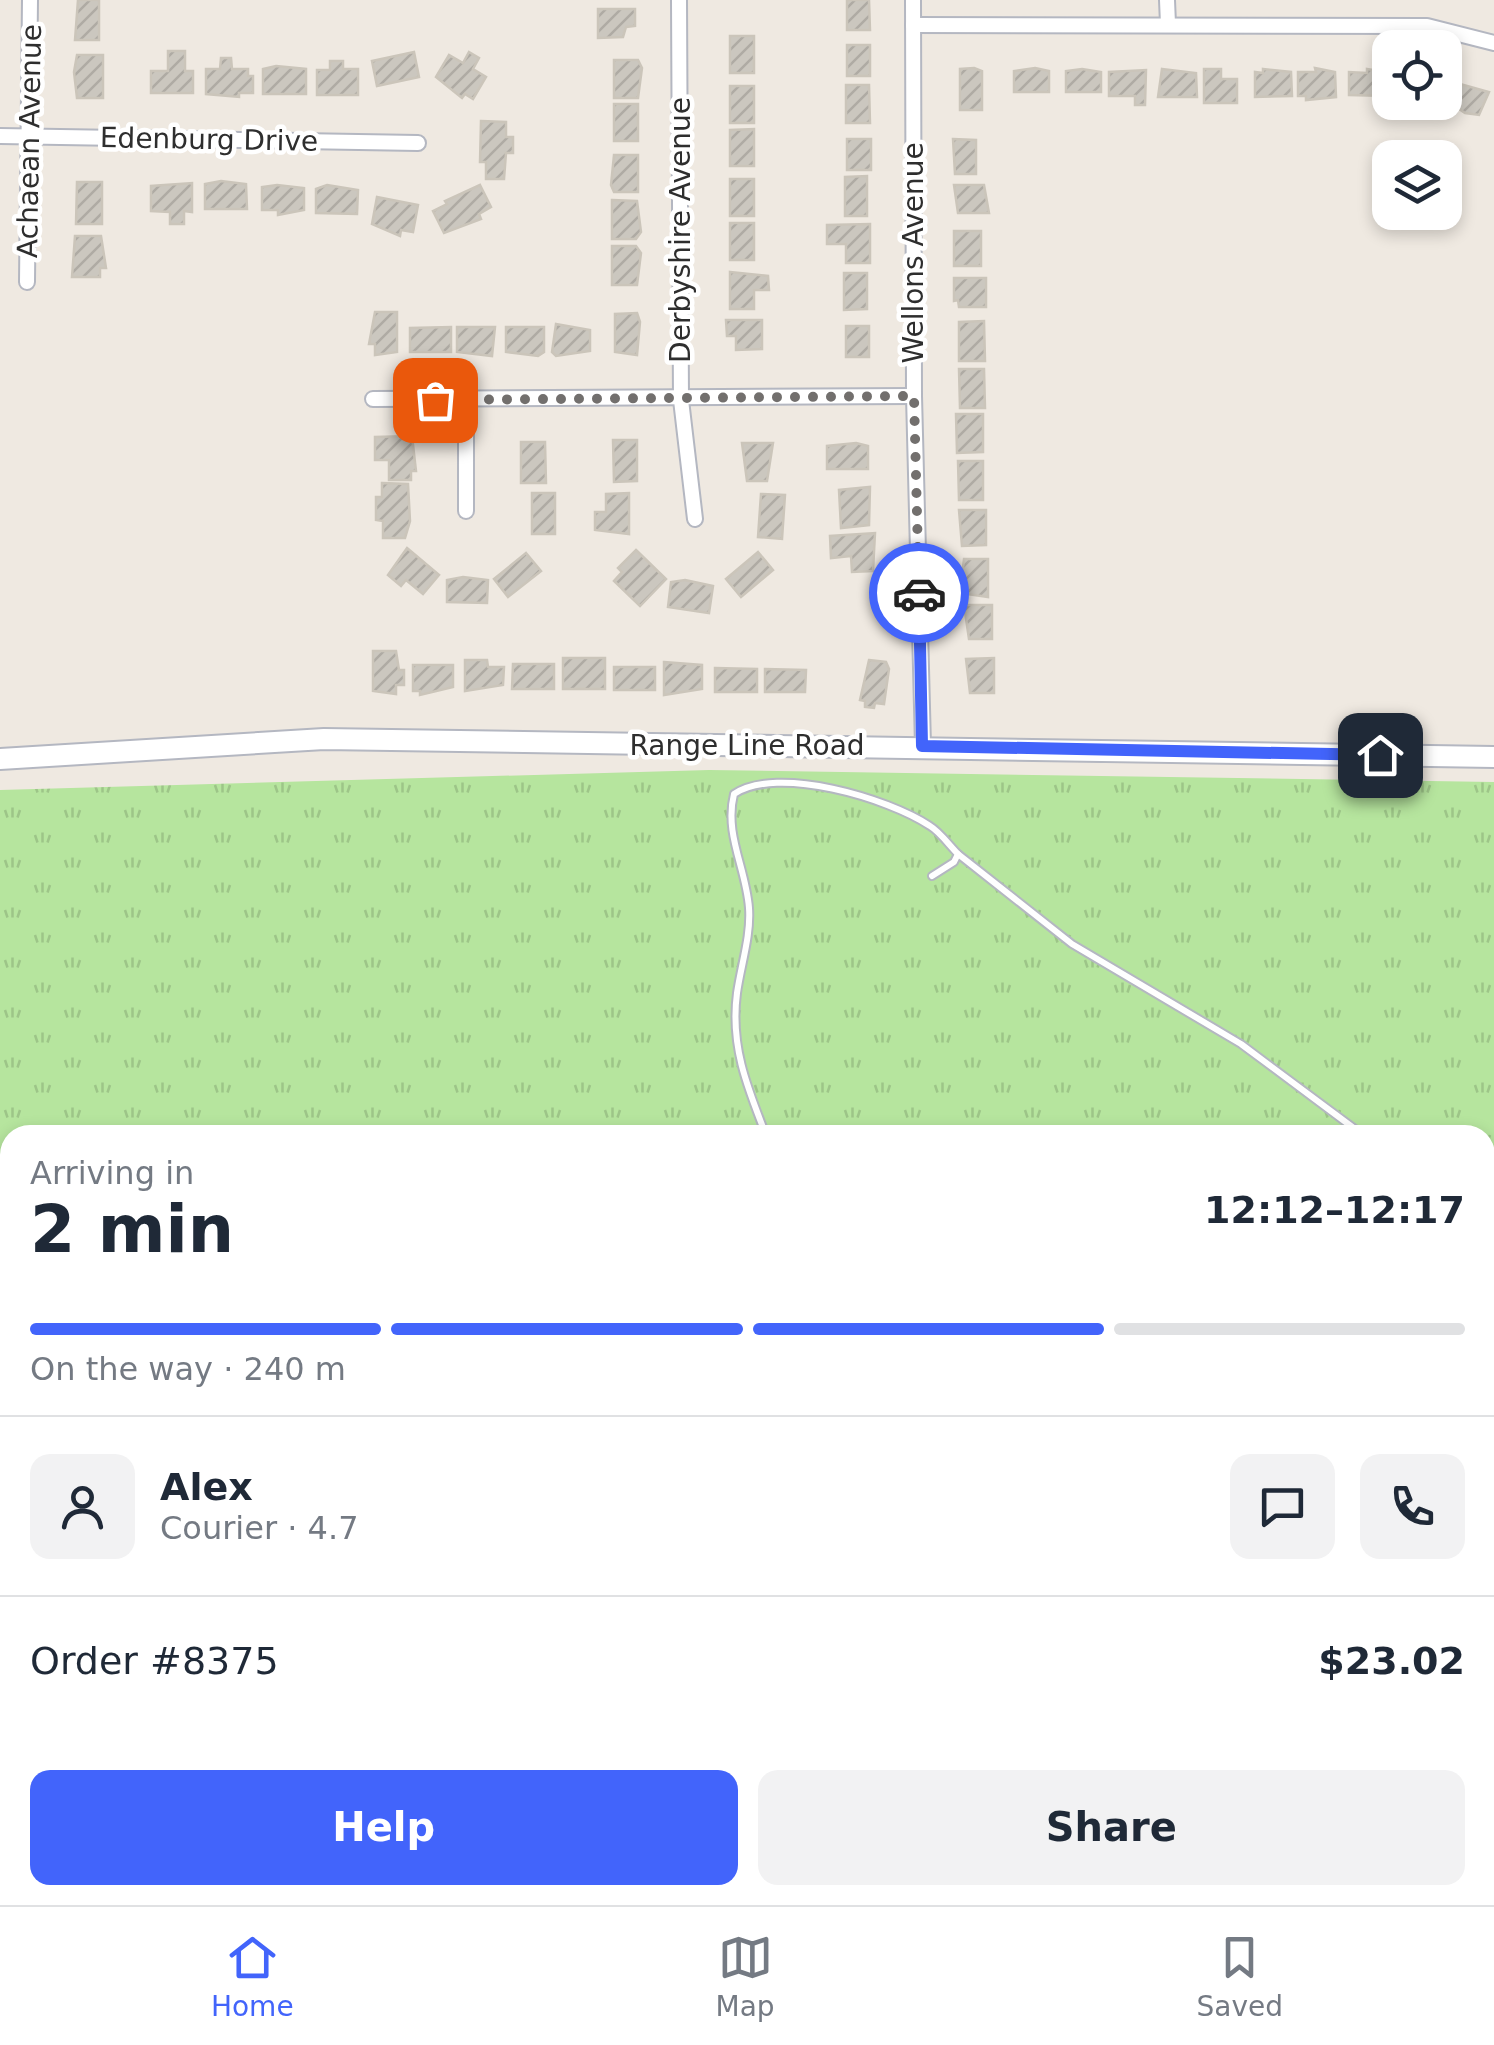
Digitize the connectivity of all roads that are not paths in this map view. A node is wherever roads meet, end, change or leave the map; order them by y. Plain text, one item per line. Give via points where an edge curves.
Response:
1 (30, 0) edge
2 (680, 0) edge
3 (913, 0) edge
4 (1167, 0) edge
5 (1168, 24) junction
6 (913, 25) junction
7 (1494, 43) edge
8 (0, 136) edge
9 (30, 136) junction
10 (418, 144) dead end
11 (27, 282) dead end
12 (914, 396) junction
13 (373, 399) dead end
14 (466, 400) junction
15 (681, 400) junction
16 (466, 511) dead end
17 (695, 519) dead end
18 (922, 746) junction
19 (1494, 757) edge
20 (0, 759) edge
21 (958, 854) junction
22 (932, 876) dead end
23 (762, 1125) edge
24 (1350, 1125) edge

1 - 9 street, Achaean Avenue
2 - 15 street, Derbyshire Avenue
3 - 6 street, Wellons Avenue
4 - 5 street
5 - 6 street
5 - 7 street via 1427,26
6 - 12 street, Wellons Avenue
8 - 9 street, Edenburg Drive
9 - 10 street, Edenburg Drive
9 - 11 street, Achaean Avenue
12 - 15 street
12 - 18 street, Wellons Avenue
13 - 14 street
14 - 15 street
14 - 16 street
15 - 17 street, Derbyshire Avenue
18 - 19 street, Range Line Road
18 - 20 street, Range Line Road via 324,739
21 - 22 lane
21 - 23 lane via 931,826 837,790 766,781 734,794 730,826 749,909 734,1021 740,1069
21 - 24 lane via 1072,944 1241,1044

